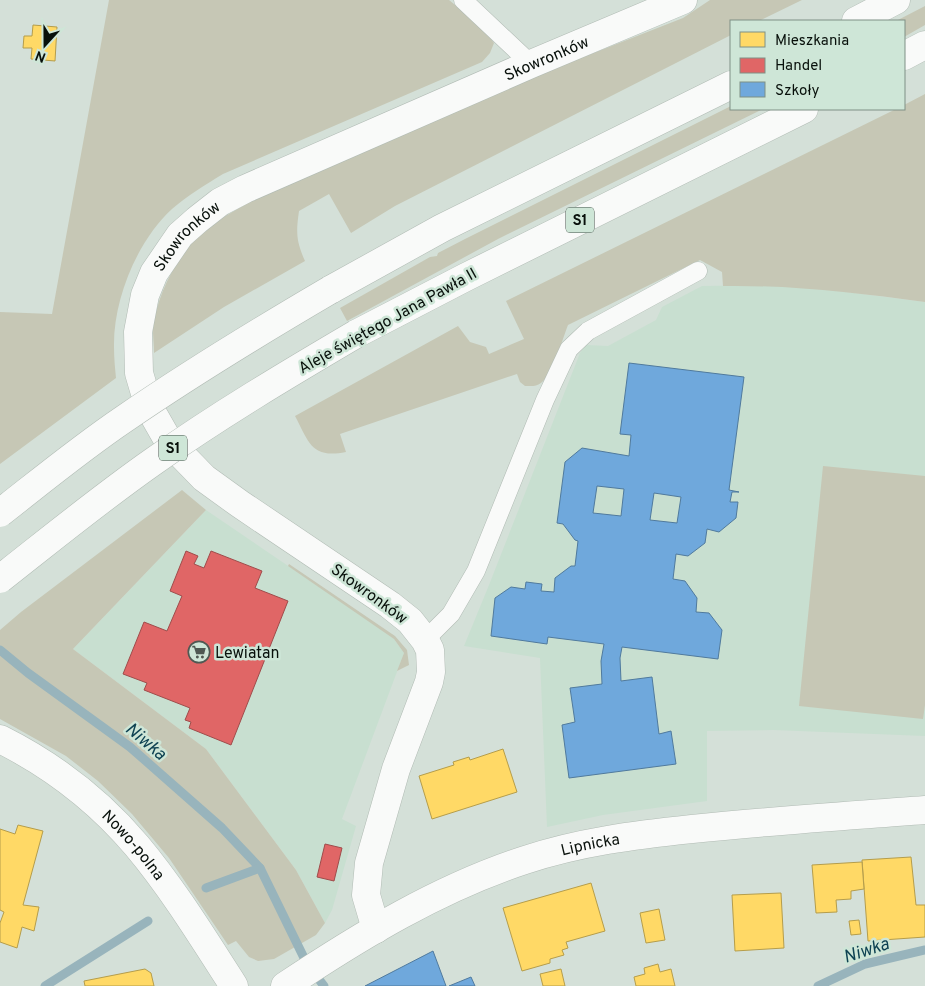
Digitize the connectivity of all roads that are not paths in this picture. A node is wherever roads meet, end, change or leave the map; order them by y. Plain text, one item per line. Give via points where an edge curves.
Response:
1 (463, 0) edge
2 (683, 0) edge
3 (896, 0) edge
4 (858, 20) edge
5 (925, 44) edge
6 (905, 55) edge
7 (531, 64) junction
8 (730, 85) edge
9 (802, 110) edge
10 (698, 271) dead end
11 (0, 513) edge
12 (0, 579) edge
13 (425, 640) junction
14 (0, 739) edge
15 (925, 810) edge
16 (376, 929) junction
17 (234, 986) edge
18 (285, 986) edge

1 - 7 lane
2 - 7 main road, Skowronków
3 - 4 main road
5 - 6 main road
7 - 13 main road, Skowronków via 220,202 180,235 166,253 154,273 140,315 139,373 149,407 169,442 204,478 390,605 410,620
8 - 11 main road, bridge via 442,228 330,290 123,419
9 - 12 main road, Aleje świętego Jana Pawła II / S1, bridge via 356,334 235,406 154,461
10 - 13 lane via 588,331 569,349 476,572 451,614
13 - 16 main road, Skowronków via 432,661 429,682 396,769 369,863 366,895
14 - 17 main road, Nowo-polna via 63,776 136,845 177,898
15 - 16 main road, Lipnicka via 615,838 526,859 431,900
16 - 18 main road, Lipnicka

